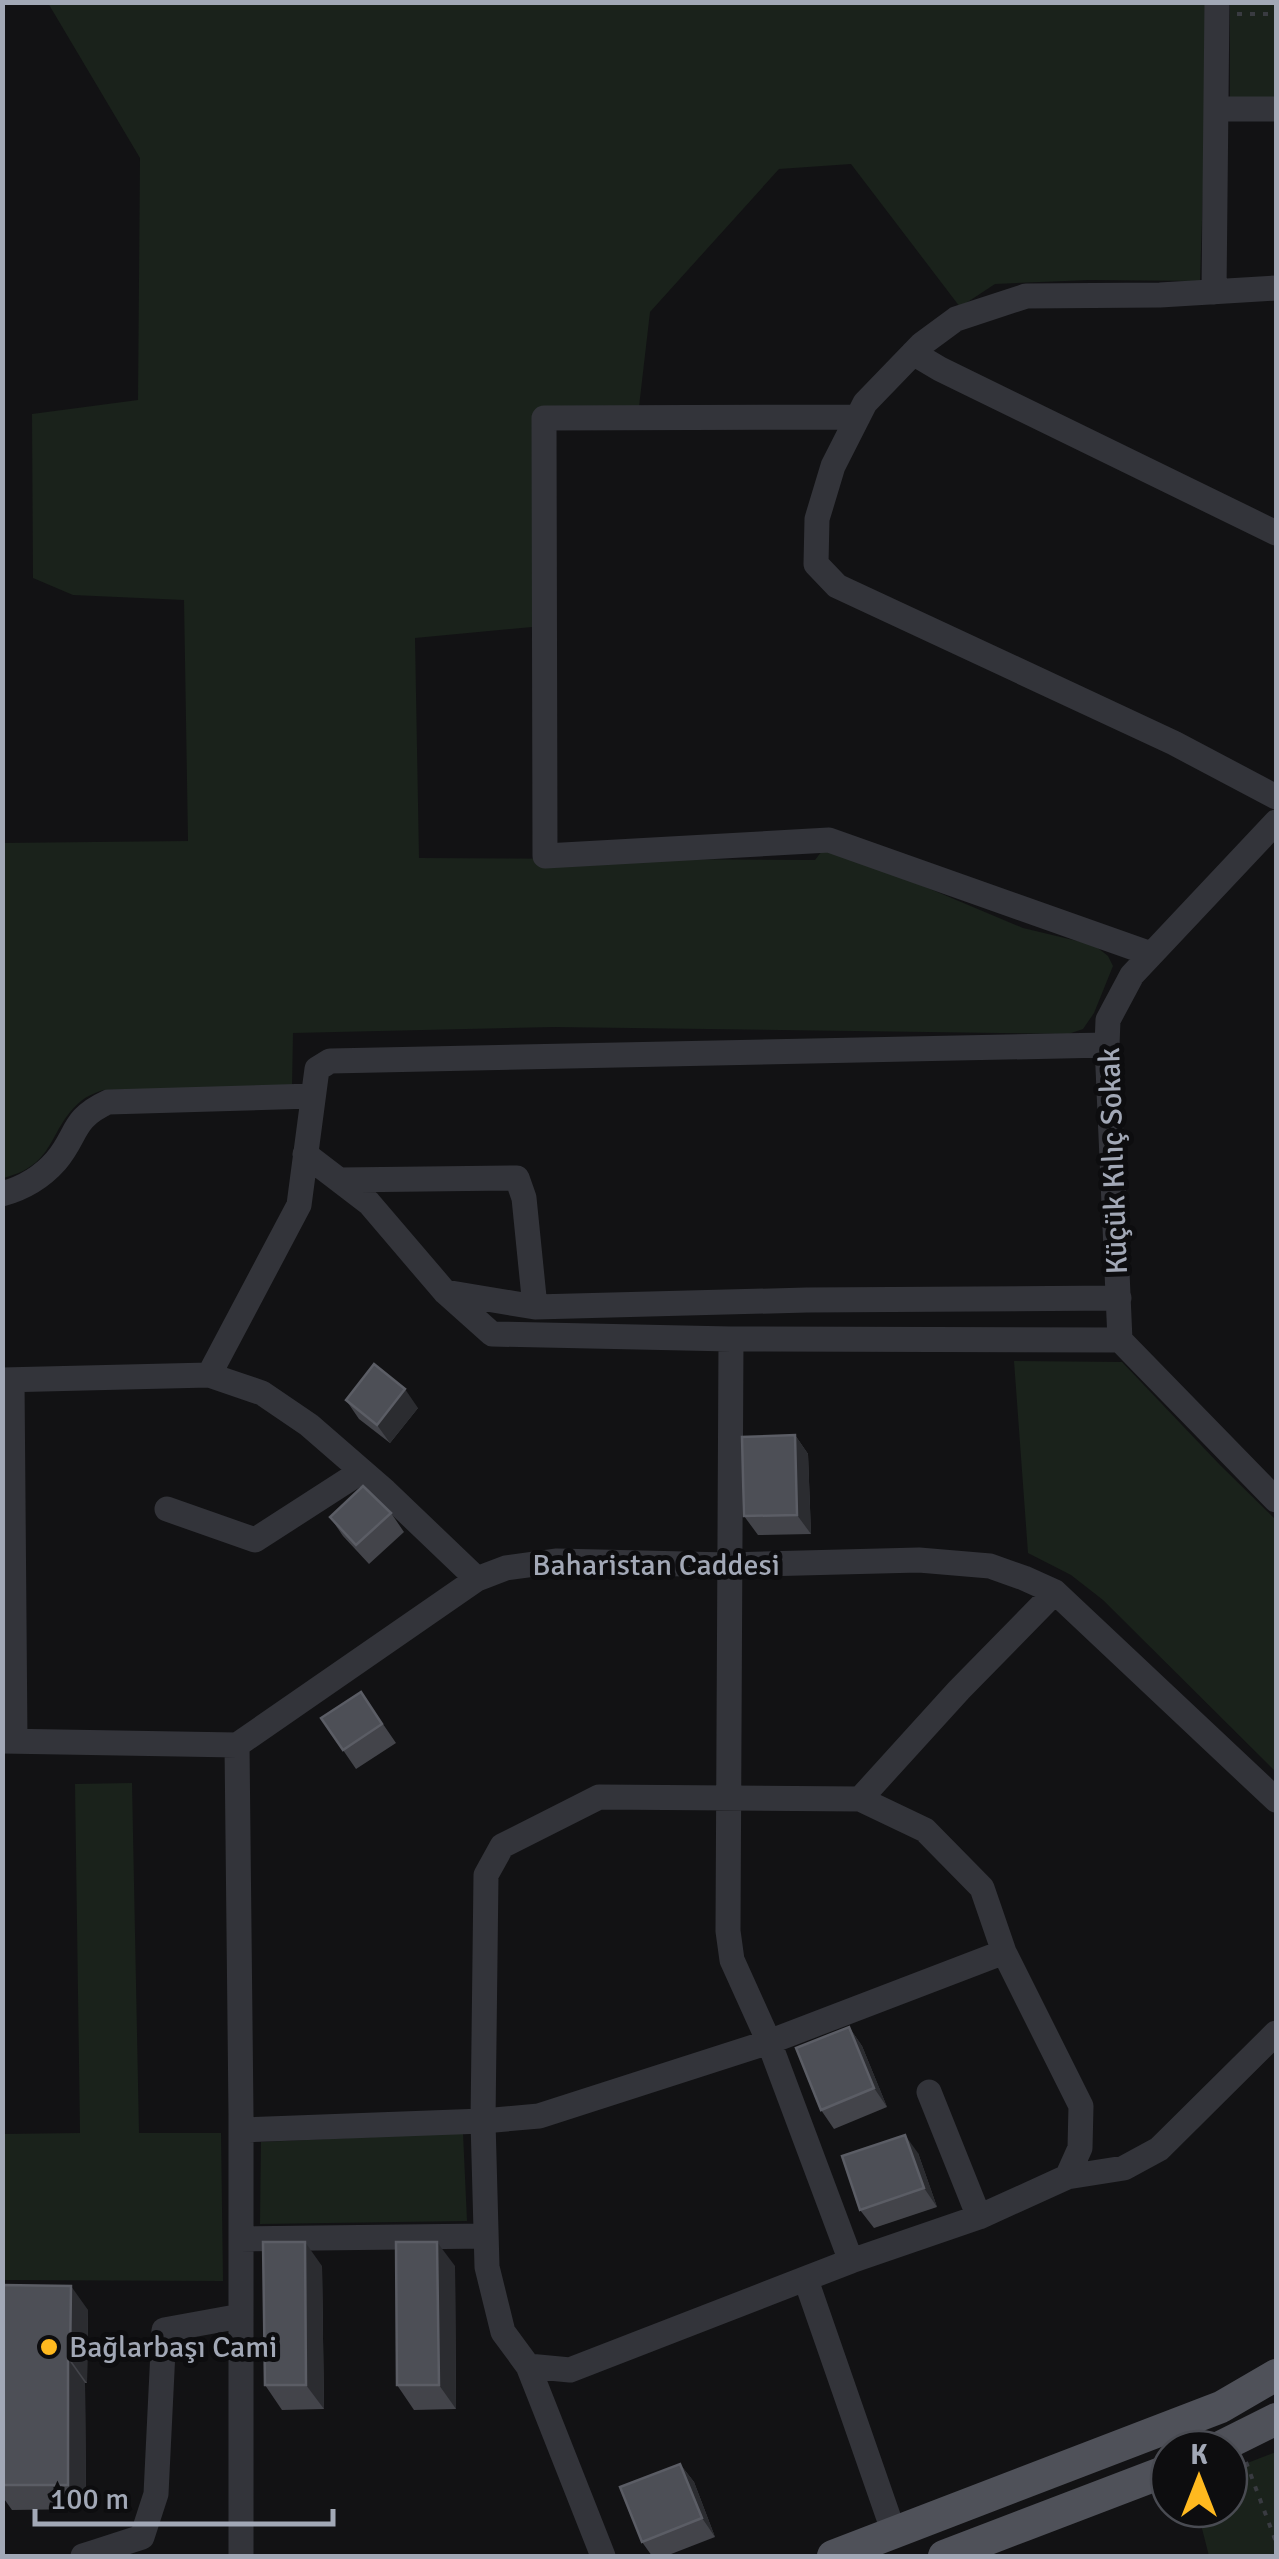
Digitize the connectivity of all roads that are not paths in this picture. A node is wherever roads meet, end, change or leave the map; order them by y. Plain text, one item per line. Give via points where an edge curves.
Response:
1 (1218, 9) edge
2 (1217, 109) junction
3 (1276, 109) edge
4 (1276, 288) edge
5 (1214, 292) junction
6 (913, 353) junction
7 (858, 417) junction
8 (1276, 533) edge
9 (1276, 797) edge
10 (1276, 822) edge
11 (1151, 954) junction
12 (1107, 1046) junction
13 (312, 1096) junction
14 (305, 1154) junction
15 (339, 1180) junction
16 (2, 1194) edge
17 (445, 1292) junction
18 (1119, 1298) junction
19 (534, 1307) junction
20 (731, 1339) junction
21 (1120, 1340) junction
22 (210, 1375) junction
23 (8, 1380) edge
24 (362, 1471) junction
25 (1276, 1500) edge
26 (167, 1509) dead end
27 (728, 1565) junction
28 (477, 1578) junction
29 (1055, 1592) junction
30 (9, 1741) edge
31 (237, 1745) junction
32 (860, 1798) junction
33 (728, 1799) junction
34 (1276, 1800) edge
35 (1004, 1952) junction
36 (1276, 2033) edge
37 (769, 2042) junction
38 (929, 2092) dead end
39 (484, 2121) junction
40 (241, 2130) junction
41 (1067, 2177) junction
42 (979, 2217) junction
43 (486, 2236) junction
44 (241, 2239) junction
45 (851, 2261) junction
46 (806, 2280) junction
47 (241, 2316) junction
48 (528, 2366) junction
49 (1276, 2375) edge
50 (1276, 2419) edge
51 (1249, 2432) edge
52 (1149, 2478) edge
53 (894, 2533) junction
54 (83, 2556) edge
55 (240, 2556) edge
56 (603, 2556) edge
57 (833, 2556) edge
58 (944, 2556) edge

1 - 2 street
2 - 3 street
2 - 5 street
4 - 5 street
5 - 6 street via 1026,296 956,320
6 - 7 street
6 - 8 street
7 - 9 street via 817,518 816,564 837,586 1174,742
7 - 11 street via 544,418 545,856 830,840
10 - 11 street, Küçük Kılıç Sokak
11 - 12 street, Küçük Kılıç Sokak via 1108,1020
12 - 13 street via 330,1061 317,1069
12 - 18 street, Küçük Kılıç Sokak
13 - 14 street
13 - 16 street via 108,1102 81,1119 58,1160 24,1188
14 - 15 street
14 - 22 street via 299,1205
15 - 17 street via 369,1203
15 - 19 street via 517,1178
17 - 19 street
17 - 20 street via 492,1334
18 - 19 street
18 - 21 street, Küçük Kılıç Sokak
20 - 21 street
20 - 27 street
21 - 25 street
22 - 23 street
22 - 24 street via 262,1394
23 - 30 street
24 - 26 street via 255,1540
24 - 28 street
27 - 28 street, Baharistan Caddesi via 556,1561
27 - 29 street, Baharistan Caddesi via 959,1562 990,1566
27 - 33 street
28 - 31 street, Baharistan Caddesi
29 - 32 street
29 - 34 street, Baharistan Caddesi
30 - 31 street
31 - 40 street
32 - 33 street
32 - 35 street via 925,1830 982,1888
33 - 37 street via 732,1960
33 - 39 street via 599,1797 502,1846 486,1874
35 - 37 street
35 - 41 street via 1081,2106 1080,2148
36 - 41 street via 1159,2149 1124,2168
37 - 39 street via 539,2116
37 - 45 street
38 - 42 street
39 - 40 street
39 - 43 street
40 - 44 street
41 - 42 street
42 - 45 street
43 - 44 street
43 - 48 street via 486,2267 503,2332
44 - 47 street
45 - 46 street
46 - 48 street via 570,2370
46 - 53 street
47 - 54 street via 164,2330 156,2494 142,2537
47 - 55 street
48 - 56 street
49 - 53 main road via 1221,2407
50 - 51 main road
52 - 58 main road
53 - 57 main road

